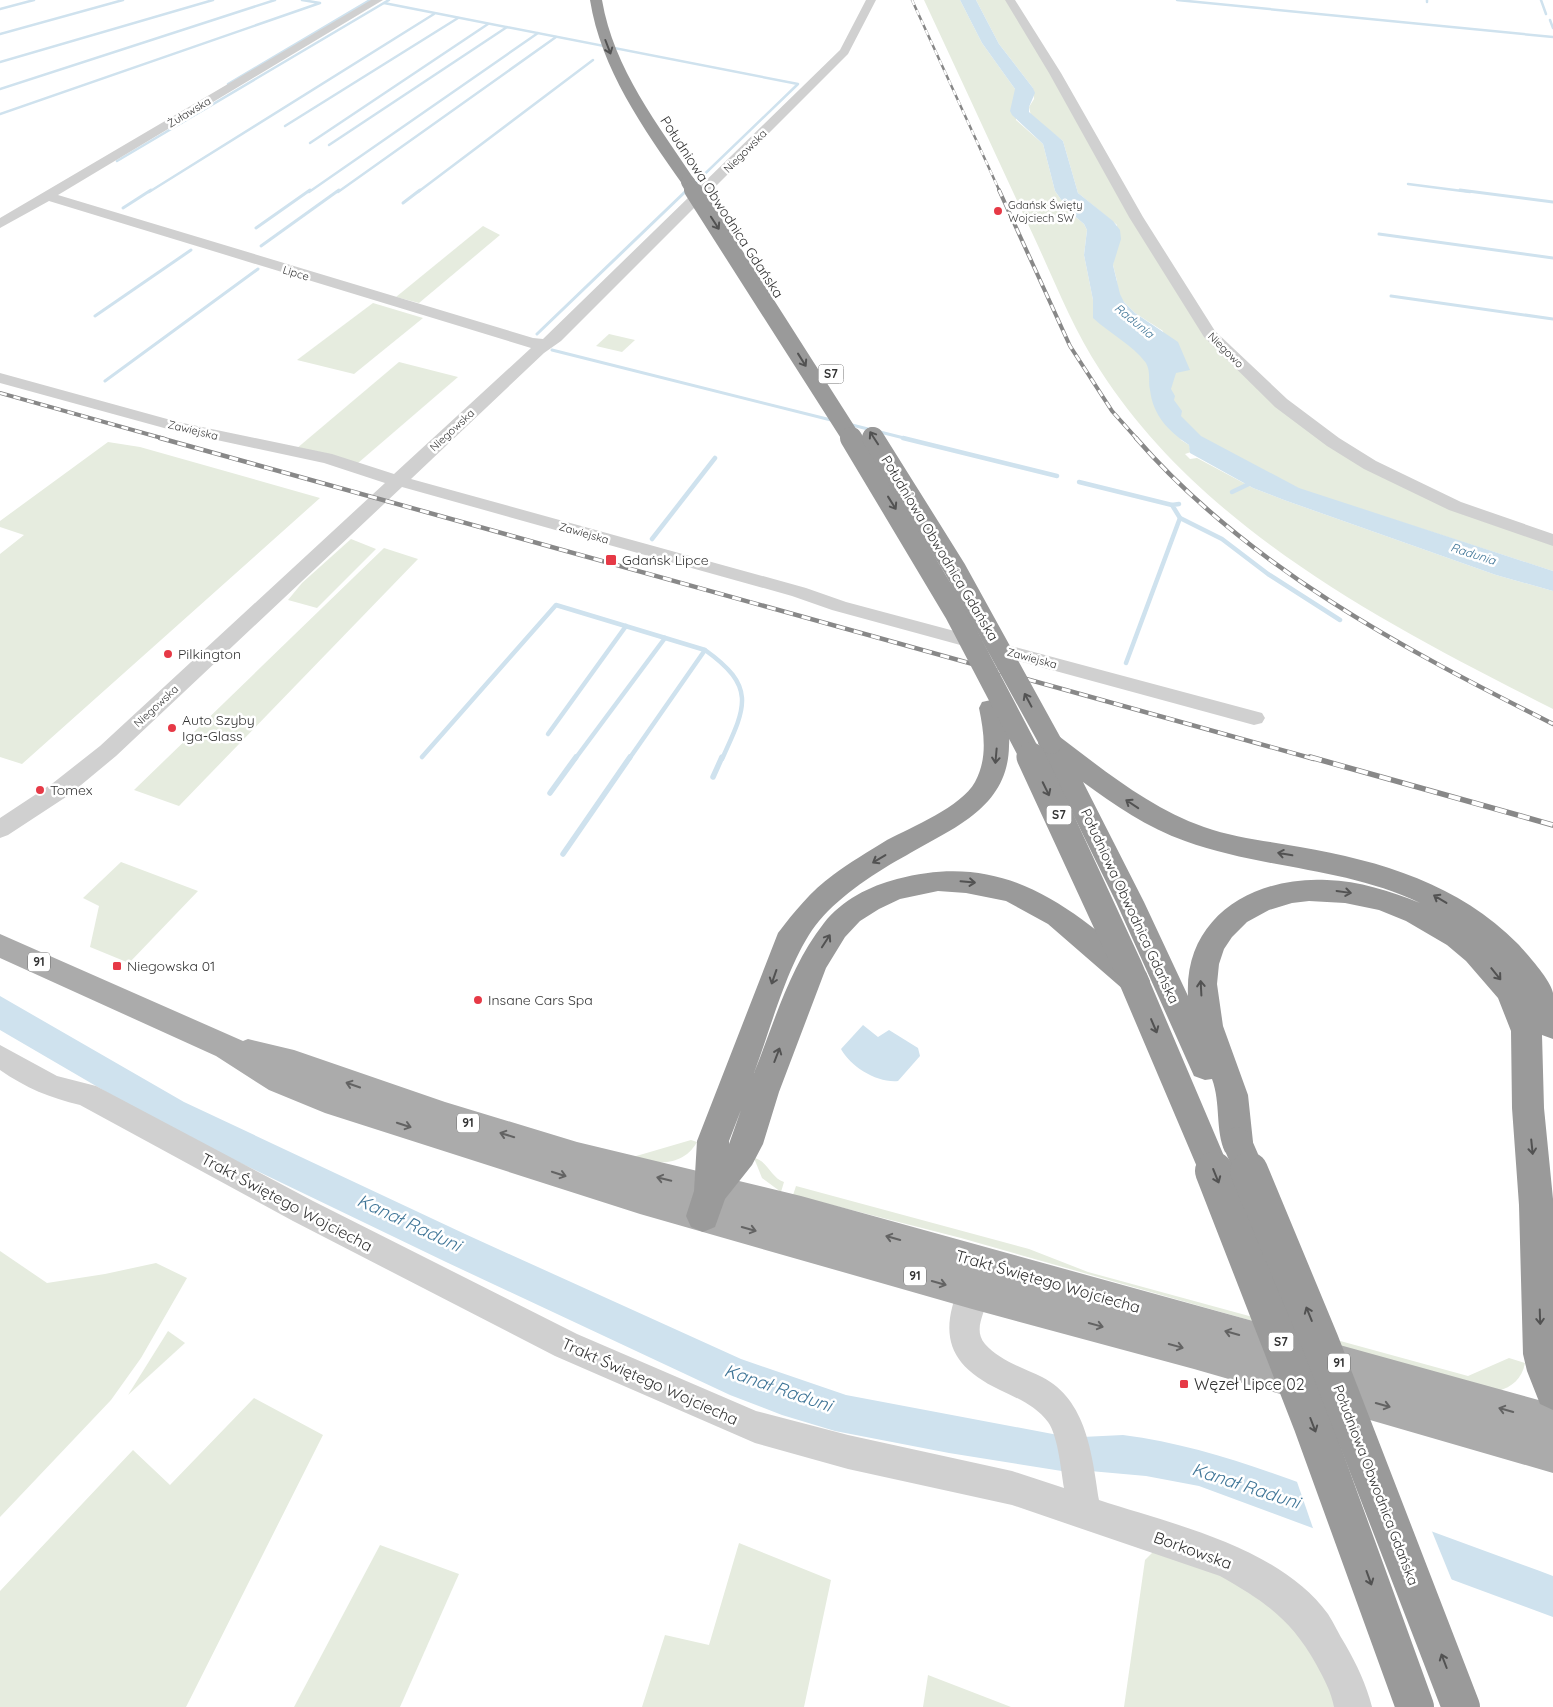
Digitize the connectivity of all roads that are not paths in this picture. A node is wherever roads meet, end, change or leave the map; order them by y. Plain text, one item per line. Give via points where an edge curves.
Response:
1 (378, 0) edge
2 (596, 0) edge
3 (872, 0) edge
4 (1010, 0) edge
5 (694, 177) junction
6 (47, 196) junction
7 (0, 224) edge
8 (546, 344) junction
9 (0, 378) edge
10 (848, 399) dead end
11 (855, 427) junction
12 (398, 480) junction
13 (1553, 540) edge
14 (977, 652) junction
15 (1254, 718) dead end
16 (1051, 743) junction
17 (0, 828) edge
18 (0, 945) edge
19 (1134, 981) junction
20 (1553, 1026) edge
21 (0, 1056) edge
22 (746, 1097) junction
23 (1237, 1142) junction
24 (707, 1203) junction
25 (972, 1292) junction
26 (1553, 1391) edge
27 (1553, 1423) edge
28 (1553, 1454) edge
29 (1082, 1497) junction
30 (1353, 1707) edge
31 (1415, 1707) edge
32 (1461, 1707) edge

1 - 6 street, Żuławska
2 -> 5 highway, Południowa Obwodnica Gdańska / S7 via 613,59 630,92
3 - 8 street, Niegowska via 863,11 853,39 844,52 713,184
4 - 13 street, Niegowo via 1136,217 1209,334 1281,403 1370,465 1455,506
5 - 10 highway, Południowa Obwodnica Gdańska / S7
5 -> 11 highway, S7, bridge
6 - 7 street, Żuławska
6 - 8 street, Lipce via 532,343
8 - 12 street, Niegowska
9 - 12 street, Zawiejska via 110,410 354,466
11 -> 14 highway, Południowa Obwodnica Gdańska / S7, bridge via 902,519
16 -> 11 highway, Południowa Obwodnica Gdańska / S7, bridge via 955,569
12 - 15 street, Zawiejska via 839,606
12 - 17 street, Niegowska via 108,751 61,789
14 -> 19 highway, Południowa Obwodnica Gdańska / S7, bridge via 1057,810
14 -> 22 highway, bridge via 981,683 992,708 997,733 996,763 988,782 958,813 842,883 795,930 782,953
20 -> 16 highway via 1536,989 1509,952 1481,926 1433,895 1393,878 1354,867 1245,847 1174,826 1133,805
16 - 23 highway, Południowa Obwodnica Gdańska / S7 via 1133,910
18 - 24 main road, Trakt Świętego Wojciecha / 91 via 227,1047 280,1080 325,1099 640,1200
22 -> 19 highway via 832,931 868,900 898,887 951,880 1022,894 1064,919
19 -> 31 highway, Południowa Obwodnica Gdańska / S7, bridge via 1236,1223
21 - 29 street, Trakt Świętego Wojciecha via 53,1087 86,1094 295,1207 566,1345 755,1427 848,1452 1012,1488
22 - 24 highway via 744,1150
23 -> 26 highway via 1230,1088 1215,1052 1202,998 1201,978 1210,943 1233,916 1266,898 1321,890 1370,896 1425,916 1461,940 1498,976 1518,1008 1526,1031 1542,1362
32 -> 23 highway, Południowa Obwodnica Gdańska / S7, bridge via 1320,1342
24 -> 25 main road, Trakt Świętego Wojciecha / 91
27 -> 24 main road, Trakt Świętego Wojciecha / 91 via 820,1218
25 -> 28 main road, Trakt Świętego Wojciecha / 91 via 1194,1351
25 - 29 street via 964,1325 966,1346 976,1360 1041,1394 1060,1412
29 - 30 street, Borkowska via 1229,1561 1292,1602 1315,1627 1348,1686

